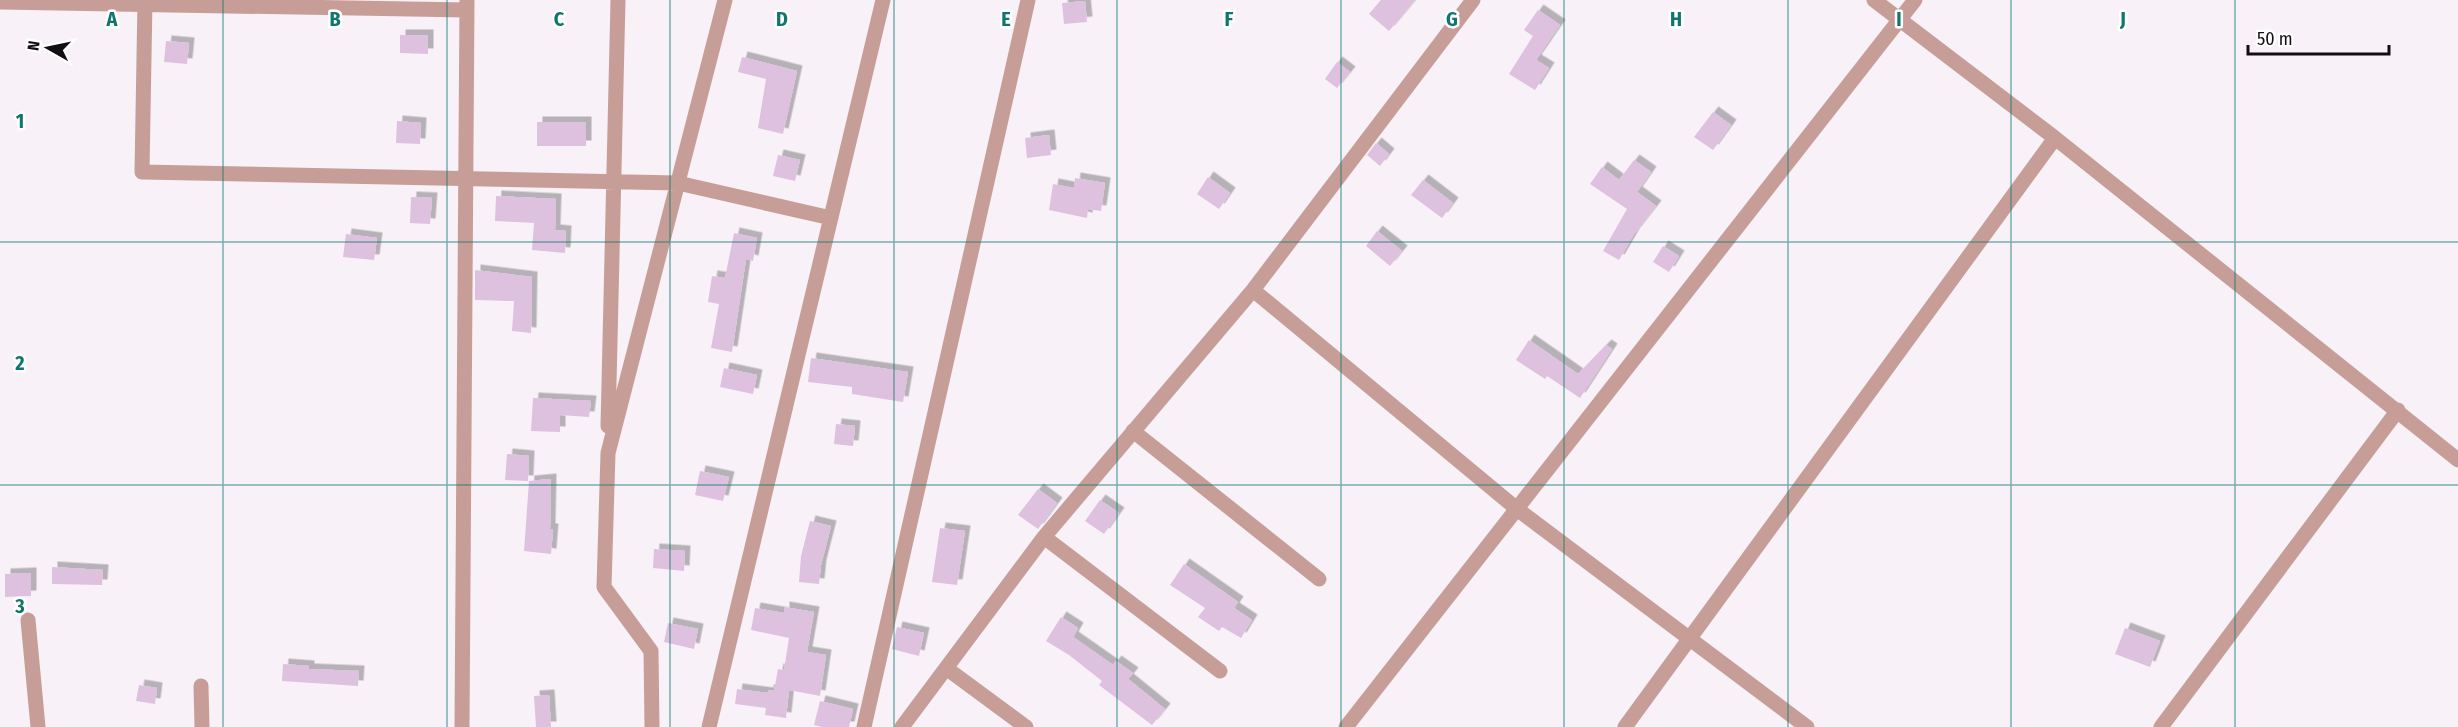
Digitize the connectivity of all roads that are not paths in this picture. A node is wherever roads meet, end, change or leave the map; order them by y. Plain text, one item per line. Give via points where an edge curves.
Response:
1 (618, 0) edge
2 (725, 0) edge
3 (883, 0) edge
4 (1028, 0) edge
5 (1473, 0) edge
6 (1874, 0) edge
7 (1915, 0) edge
8 (0, 2) edge
9 (145, 3) edge
10 (467, 5) edge
11 (1899, 20) junction
12 (2055, 138) junction
13 (466, 178) junction
14 (614, 180) junction
15 (678, 183) junction
16 (831, 218) junction
17 (1253, 290) junction
18 (2398, 410) junction
19 (1133, 431) junction
20 (608, 453) junction
21 (2458, 460) edge
22 (1517, 509) junction
23 (1044, 537) junction
24 (1319, 579) dead end
25 (28, 620) dead end
26 (1690, 639) junction
27 (946, 668) junction
28 (1221, 671) dead end
29 (201, 686) dead end
30 (38, 727) edge
31 (202, 727) edge
32 (462, 727) edge
33 (652, 727) edge
34 (709, 727) edge
35 (864, 727) edge
36 (902, 727) edge
37 (1026, 727) edge
38 (1346, 727) edge
39 (1625, 727) edge
40 (1807, 727) edge
41 (2160, 727) edge

1 - 14 street
2 - 15 street
3 - 16 street
4 - 35 street
5 - 17 street
6 - 11 street
7 - 11 street
8 - 9 street
9 - 10 street
9 - 13 street via 142,172
10 - 13 street
11 - 12 street
11 - 22 street
12 - 18 street
12 - 26 street
13 - 14 street
13 - 32 street
14 - 15 street
14 - 20 street
15 - 16 street
15 - 20 street
16 - 34 street
17 - 19 street
17 - 22 street
18 - 21 street
18 - 41 street
19 - 23 street
19 - 24 street
20 - 33 street via 604,587 651,651
22 - 26 street
22 - 38 street
23 - 27 street
23 - 28 street
25 - 30 street
26 - 39 street
26 - 40 street
27 - 36 street
27 - 37 street
29 - 31 street

